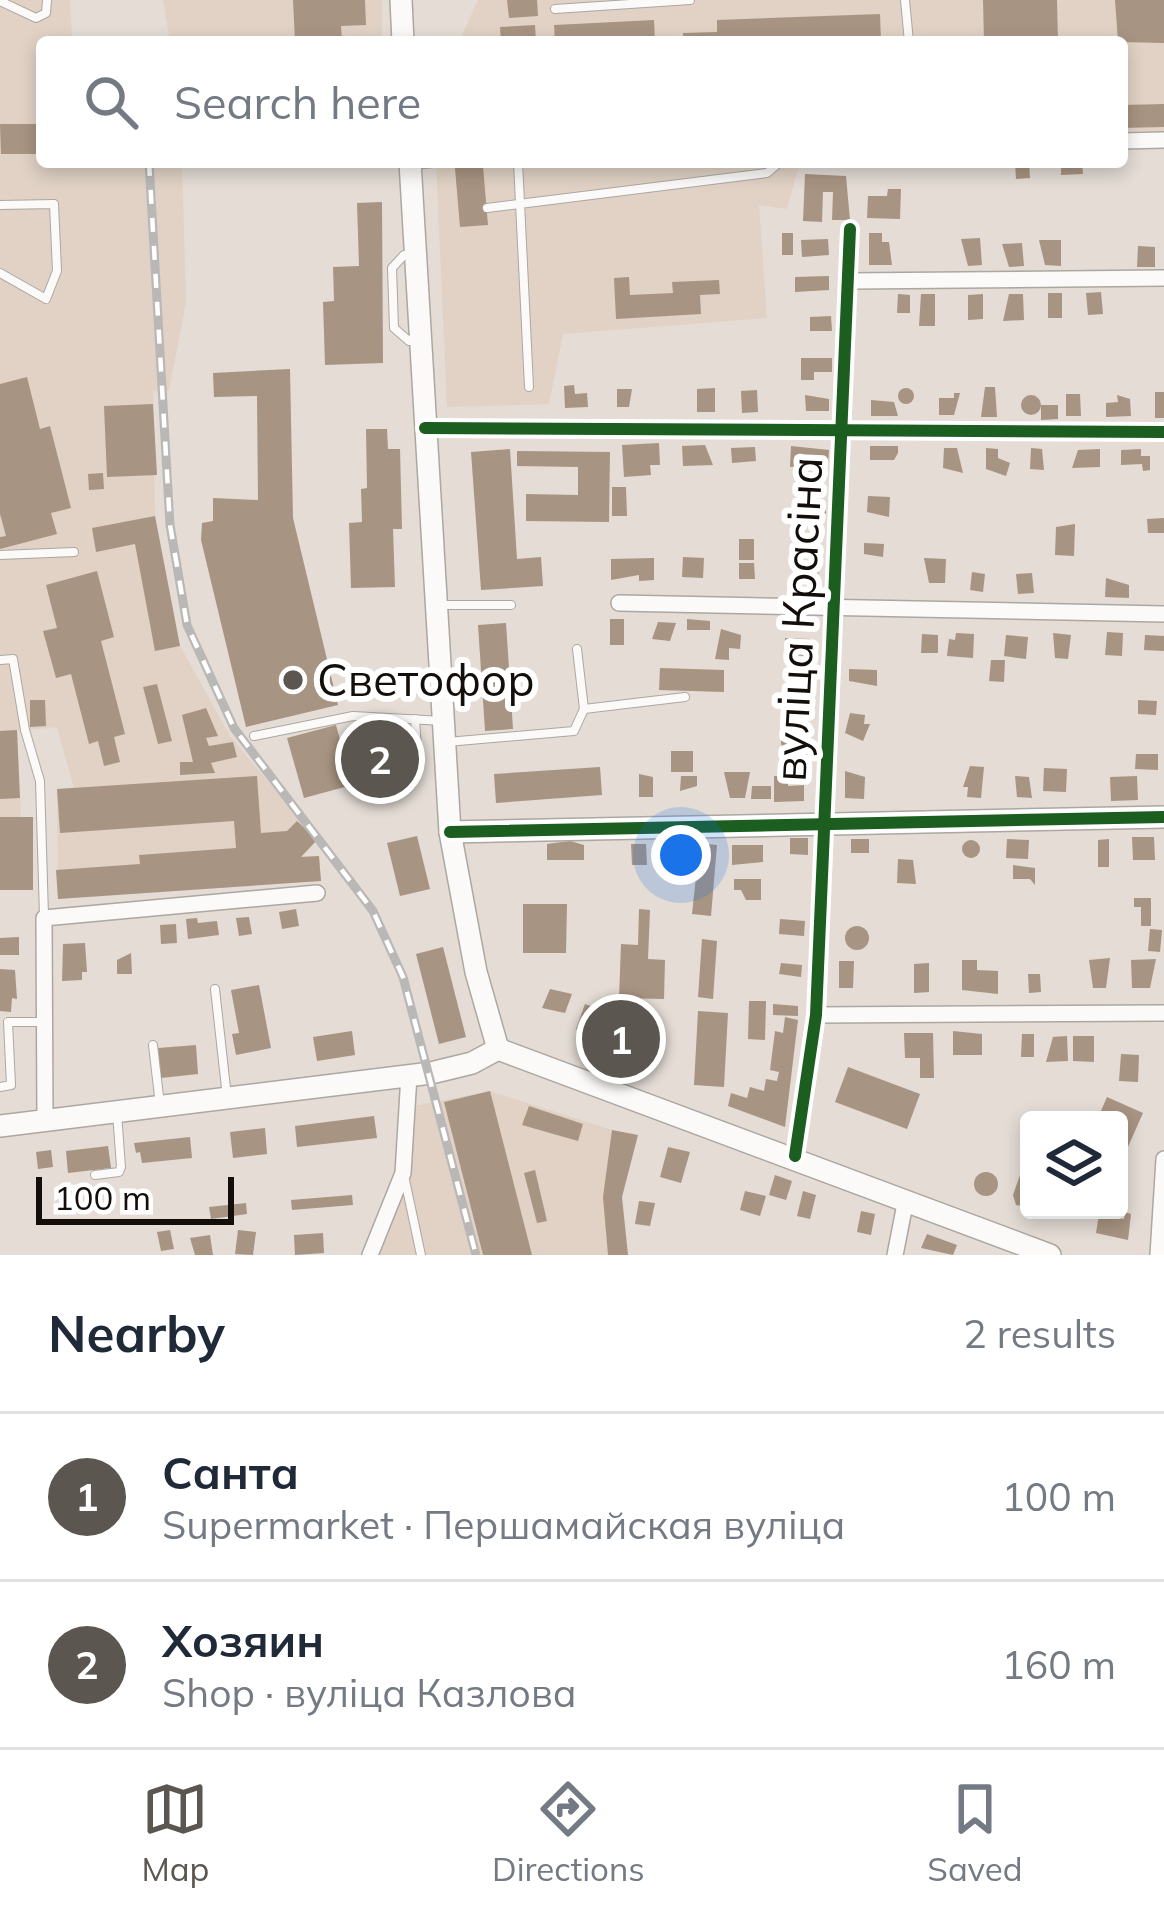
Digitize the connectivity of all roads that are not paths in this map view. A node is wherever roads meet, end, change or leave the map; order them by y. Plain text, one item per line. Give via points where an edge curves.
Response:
1 (46, 0) edge
2 (401, 0) edge
3 (690, 0) edge
4 (905, 0) edge
5 (5, 2) edge
6 (554, 9) dead end
7 (403, 36) edge
8 (908, 36) edge
9 (1164, 140) edge
10 (1128, 141) edge
11 (410, 168) edge
12 (519, 168) edge
13 (773, 168) edge
14 (522, 204) junction
15 (0, 206) edge
16 (487, 208) dead end
17 (850, 229) dead end
18 (0, 273) edge
19 (1164, 278) edge
20 (850, 281) junction
21 (529, 387) dead end
22 (425, 428) junction
23 (844, 430) junction
24 (1164, 432) edge
25 (74, 552) dead end
26 (0, 555) edge
27 (619, 603) dead end
28 (439, 604) junction
29 (511, 605) dead end
30 (831, 608) junction
31 (1164, 614) edge
32 (577, 649) dead end
33 (0, 660) edge
34 (685, 697) dead end
35 (584, 709) junction
36 (415, 719) junction
37 (445, 731) junction
38 (254, 736) dead end
39 (418, 765) dead end
40 (1164, 817) edge
41 (824, 822) junction
42 (450, 832) junction
43 (317, 892) dead end
44 (44, 918) junction
45 (215, 989) dead end
46 (1164, 1013) edge
47 (816, 1016) junction
48 (42, 1022) junction
49 (153, 1046) dead end
50 (498, 1048) junction
51 (409, 1075) junction
52 (0, 1087) edge
53 (227, 1098) junction
54 (160, 1106) junction
55 (117, 1112) junction
56 (45, 1120) junction
57 (0, 1126) edge
58 (795, 1156) junction
59 (1164, 1159) edge
60 (403, 1173) junction
61 (95, 1175) dead end
62 (906, 1199) junction
63 (370, 1255) edge
64 (421, 1255) edge
65 (895, 1255) edge
66 (1050, 1255) edge
67 (1158, 1255) edge

1 - 5 lane via 46,13 36,18
2 - 7 main road
3 - 6 lane
4 - 8 lane
9 - 10 street
11 - 22 main road
12 - 14 lane
13 - 14 lane
14 - 16 lane
14 - 21 lane
15 - 18 lane via 53,204 57,272 46,299
17 - 20 street, вуліца Красіна
19 - 20 street
20 - 23 street, вуліца Красіна
22 - 23 street
22 - 28 main road
23 - 24 street
23 - 30 street, вуліца Красіна
25 - 26 lane
27 - 30 street
28 - 29 lane
28 - 37 main road
30 - 31 street
30 - 41 street, вуліца Красіна
32 - 35 lane
33 - 44 lane via 14,659 40,781
34 - 35 lane
35 - 37 lane via 574,731
36 - 37 lane
36 - 38 lane via 353,716
36 - 39 lane
37 - 42 main road
40 - 41 main road
41 - 42 main road
41 - 47 street, вуліца Красіна
42 - 50 main road
43 - 44 street
44 - 48 street
45 - 53 lane
46 - 47 street
47 - 58 street, вуліца Красіна
48 - 52 lane via 8,1022 11,1085
48 - 56 street
49 - 54 lane
50 - 51 main road via 472,1063
50 - 58 main road
51 - 53 main road
51 - 60 street
53 - 54 main road
54 - 55 main road
55 - 56 main road
55 - 61 lane via 121,1167
56 - 57 main road
58 - 62 main road
59 - 67 street
60 - 63 street
60 - 64 lane
62 - 65 street
62 - 66 main road

